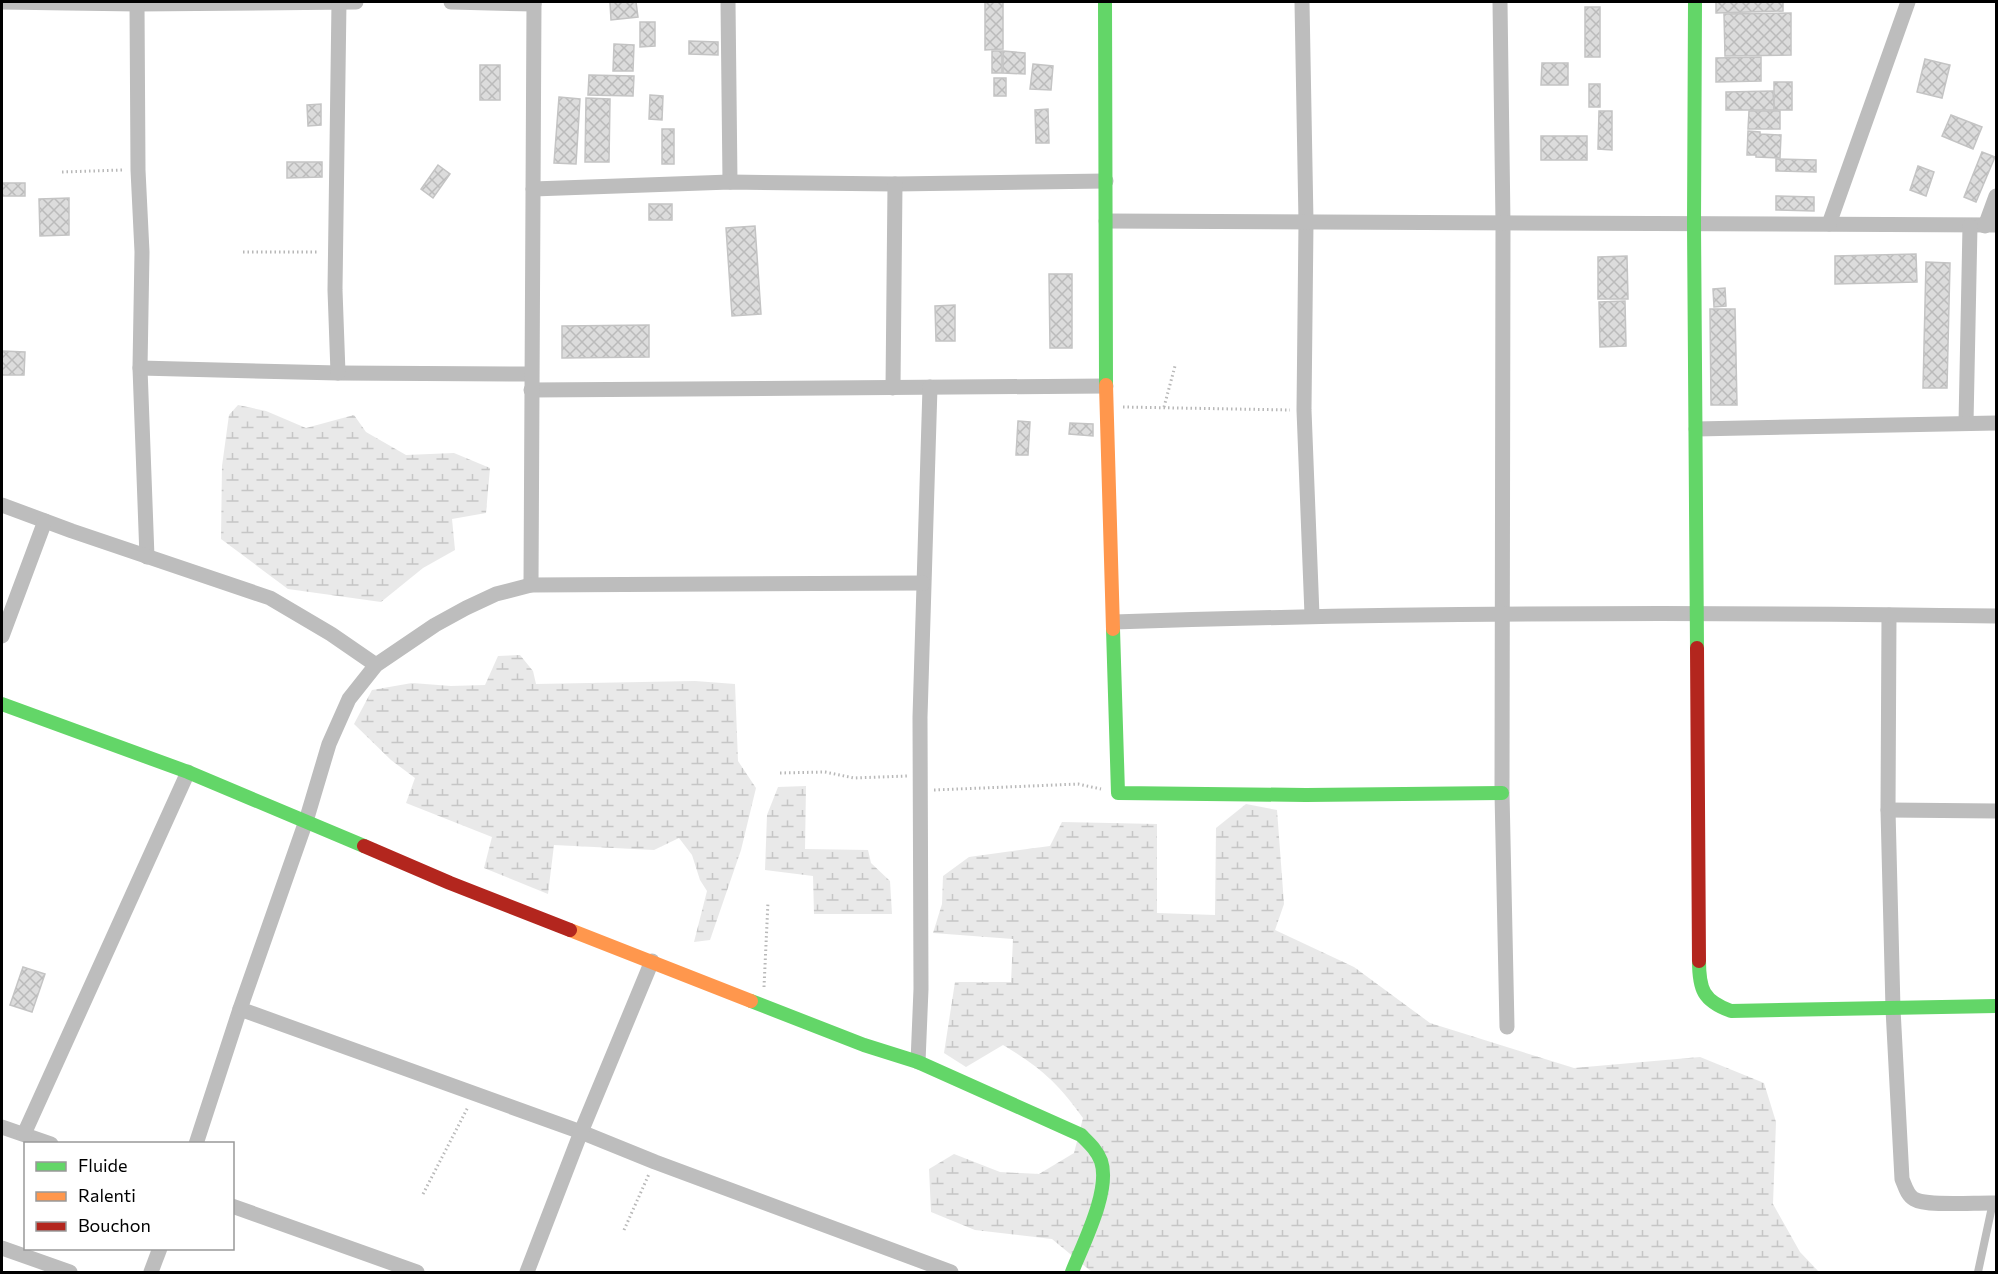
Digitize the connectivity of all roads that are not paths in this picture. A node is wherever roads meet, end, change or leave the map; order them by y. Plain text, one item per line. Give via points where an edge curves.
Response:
1 (2, 2) edge
2 (339, 2) edge
3 (356, 2) edge
4 (451, 2) edge
5 (728, 2) edge
6 (1106, 2) edge
7 (1302, 2) edge
8 (1500, 2) edge
9 (1695, 2) edge
10 (1908, 2) edge
11 (534, 3) edge
12 (137, 4) junction
13 (1106, 181) junction
14 (730, 182) junction
15 (894, 184) junction
16 (533, 189) junction
17 (1996, 195) edge
18 (1106, 221) junction
19 (1306, 222) junction
20 (1503, 224) junction
21 (1694, 224) junction
22 (1829, 224) junction
23 (1984, 226) edge
24 (140, 368) junction
25 (338, 373) junction
26 (531, 374) junction
27 (1106, 386) junction
28 (930, 387) junction
29 (893, 388) junction
30 (531, 390) junction
31 (1966, 423) junction
32 (1996, 423) edge
33 (1696, 429) junction
34 (2, 505) edge
35 (45, 520) junction
36 (147, 557) junction
37 (923, 583) junction
38 (531, 585) junction
39 (1503, 614) junction
40 (1698, 614) junction
41 (1312, 615) junction
42 (1889, 615) junction
43 (1996, 616) edge
44 (1114, 622) junction
45 (2, 636) edge
46 (376, 665) junction
47 (2, 704) edge
48 (188, 772) junction
49 (1502, 793) junction
50 (1888, 810) junction
51 (1996, 811) edge
52 (306, 821) junction
53 (652, 961) junction
54 (1996, 1006) edge
55 (240, 1009) junction
56 (1893, 1009) junction
57 (1507, 1027) dead end
58 (918, 1062) junction
59 (2, 1127) edge
60 (581, 1131) junction
61 (24, 1134) junction
62 (48, 1142) edge
63 (196, 1142) edge
64 (1995, 1202) edge
65 (234, 1207) edge
66 (2, 1248) edge
67 (159, 1250) edge
68 (70, 1272) edge
69 (151, 1272) edge
70 (417, 1272) edge
71 (527, 1272) edge
72 (951, 1272) edge
73 (1072, 1272) edge
74 (1978, 1272) edge

1 - 12 street
2 - 3 street
2 - 12 street
2 - 25 street
4 - 11 street
5 - 14 street
6 - 13 street
7 - 19 street
8 - 20 street
9 - 21 street
10 - 22 street
11 - 16 street
12 - 24 street
13 - 15 street
13 - 18 street
14 - 15 street
14 - 16 street
15 - 29 street
16 - 26 street
17 - 23 street
18 - 19 street
18 - 27 street
19 - 20 street
19 - 41 street via 1304,410
20 - 21 street
20 - 39 street
21 - 22 street
21 - 33 street
22 - 23 street
23 - 31 street
24 - 25 street
24 - 36 street
25 - 26 street
26 - 30 street
27 - 28 street
27 - 44 street
28 - 29 street
28 - 37 street
29 - 30 street
30 - 38 street
31 - 32 street
31 - 33 street
33 - 40 street
34 - 35 street
35 - 36 street
35 - 45 street
36 - 46 street via 270,598
37 - 38 street
37 - 58 street
38 - 46 street via 496,594 466,608
39 - 40 street
39 - 41 street
39 - 49 street
40 - 42 street
40 - 56 street via 1699,981 1704,995 1714,1006 1731,1011
41 - 44 street
42 - 43 street
42 - 50 street
44 - 49 street via 1118,793
46 - 52 street via 349,699 339,720
47 - 48 street
48 - 52 street
48 - 61 street
49 - 57 street
50 - 51 street
50 - 56 street
52 - 53 street via 450,883
52 - 55 street
53 - 58 street via 864,1045
53 - 60 street
54 - 56 street
55 - 60 street
55 - 63 street
56 - 64 street via 1902,1179 1907,1191 1914,1199 1926,1203
58 - 73 street via 1081,1135 1096,1150 1102,1165 1103,1186
59 - 61 street
60 - 71 street
60 - 72 street
61 - 62 street
64 - 74 lane
65 - 70 street
66 - 68 street
67 - 69 street

